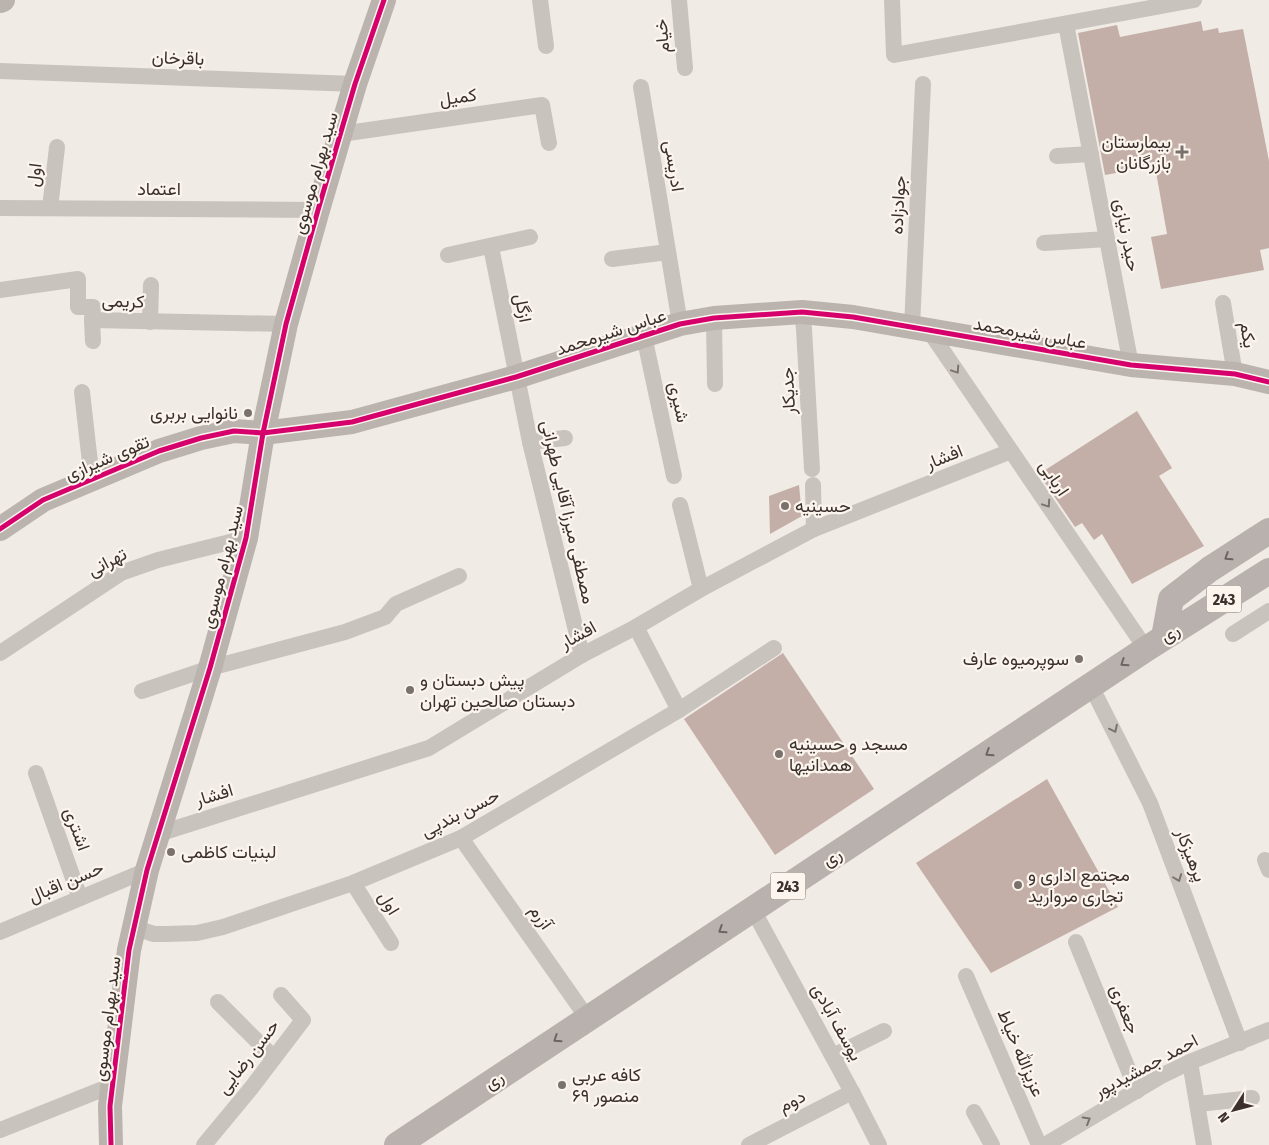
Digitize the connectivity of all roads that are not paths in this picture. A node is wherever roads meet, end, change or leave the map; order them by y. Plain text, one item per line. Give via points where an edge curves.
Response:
1 (384, 0) edge
2 (540, 0) edge
3 (679, 0) edge
4 (892, 0) edge
5 (1194, 0) edge
6 (1170, 2) edge
7 (1066, 24) junction
8 (546, 46) dead end
9 (686, 68) dead end
10 (0, 71) edge
11 (355, 84) junction
12 (923, 84) dead end
13 (641, 87) dead end
14 (341, 134) junction
15 (549, 143) dead end
16 (58, 148) dead end
17 (1091, 154) junction
18 (1057, 156) dead end
19 (0, 208) edge
20 (50, 208) junction
21 (318, 210) junction
22 (530, 237) dead end
23 (1107, 239) junction
24 (1044, 243) dead end
25 (491, 247) junction
26 (668, 252) junction
27 (448, 255) dead end
28 (612, 259) dead end
29 (151, 285) dead end
30 (0, 290) edge
31 (1223, 303) dead end
32 (802, 312) junction
33 (714, 318) junction
34 (92, 320) junction
35 (150, 322) junction
36 (286, 324) junction
37 (680, 324) junction
38 (920, 328) junction
39 (644, 336) junction
40 (93, 341) dead end
41 (1131, 365) junction
42 (1235, 374) junction
43 (516, 377) junction
44 (1269, 382) edge
45 (716, 384) dead end
46 (82, 392) dead end
47 (263, 433) junction
48 (565, 438) dead end
49 (530, 442) junction
50 (1011, 451) junction
51 (812, 469) dead end
52 (674, 476) dead end
53 (92, 480) junction
54 (813, 485) dead end
55 (680, 505) dead end
56 (0, 529) edge
57 (814, 529) junction
58 (1269, 531) edge
59 (246, 538) junction
60 (1269, 571) edge
61 (459, 576) dead end
62 (701, 589) junction
63 (1269, 611) edge
64 (636, 627) junction
65 (1233, 634) dead end
66 (1163, 637) junction
67 (774, 648) dead end
68 (0, 653) edge
69 (582, 655) junction
70 (210, 668) junction
71 (1091, 686) junction
72 (142, 691) dead end
73 (679, 710) junction
74 (36, 773) dead end
75 (158, 834) junction
76 (461, 838) junction
77 (147, 870) junction
78 (353, 883) junction
79 (80, 898) junction
80 (758, 919) dead end
81 (135, 928) junction
82 (0, 932) edge
83 (1076, 942) dead end
84 (391, 944) dead end
85 (966, 976) dead end
86 (281, 995) dead end
87 (218, 1002) dead end
88 (588, 1019) junction
89 (1269, 1030) edge
90 (884, 1031) dead end
91 (1240, 1043) junction
92 (833, 1056) junction
93 (274, 1058) junction
94 (1190, 1062) junction
95 (113, 1085) junction
96 (1137, 1091) junction
97 (852, 1092) junction
98 (1252, 1098) dead end
99 (1198, 1104) junction
100 (974, 1112) dead end
101 (0, 1130) edge
102 (111, 1145) edge
103 (204, 1145) edge
104 (397, 1145) edge
105 (749, 1145) edge
106 (879, 1145) edge
107 (992, 1145) edge
108 (1039, 1145) edge
109 (1045, 1145) edge
110 (1204, 1145) edge

1 - 11 street, سید بهرام موسوی
2 - 8 street
3 - 9 street, خیام
4 - 7 street via 894,55
5 - 6 street
6 - 7 street
7 - 17 street, حیدر نیازی
10 - 11 street, باقرخان
11 - 14 street, سید بهرام موسوی
12 - 38 street, جوادزاده
13 - 26 street, ادریسی
14 - 15 street, کمیل via 542,105
14 - 21 street, سید بهرام موسوی
16 - 20 street, اول
17 - 18 street
17 - 23 street, حیدر نیازی
19 - 20 street, اعتماد
20 - 21 street, اعتماد
21 - 36 street, سید بهرام موسوی
22 - 25 street
23 - 24 street
23 - 41 street, حیدر نیازی
25 - 27 street
25 - 43 street, ازگل
26 - 28 street
26 - 37 street, ادریسی
29 - 35 street
30 - 34 street, کریمی via 78,279 78,306 93,307
31 - 42 street, یکم
32 - 33 street, عباس شیرمحمد
32 - 38 street, عباس شیرمحمد
32 - 51 street, جدیکار
33 - 37 street, عباس شیرمحمد
33 - 45 street
34 - 35 street, کریمی
34 - 40 street
35 - 36 street, کریمی
36 - 47 street, سید بهرام موسوی
37 - 39 street, عباس شیرمحمد
38 - 41 street, عباس شیرمحمد
38 -> 50 street, اربابی
39 - 43 street, عباس شیرمحمد
39 - 52 street, شیری
41 - 42 street, عباس شیرمحمد
42 - 44 street, عباس شیرمحمد
43 - 47 street, عباس شیرمحمد via 352,422
43 - 49 street, مصطفی میرزا آقایی طهرانی
46 - 53 street
47 - 53 street, تقوی شیرازی via 234,431 201,438 159,451
47 - 59 street, سید بهرام موسوی
48 - 49 street
49 - 69 street, مصطفی میرزا آقایی طهرانی
50 - 57 street, افشار
50 -> 66 street, اربابی
53 - 56 street, تقوی شیرازی via 43,500
54 - 57 street
55 - 62 street
57 - 62 street, افشار
58 -> 66 main road via 1210,569 1172,599
59 - 68 street, تهرانی via 158,560 121,573
59 - 70 street, سید بهرام موسوی
60 - 66 main road, ری / 243
61 - 70 street via 396,604 385,617 346,632
62 - 64 street, افشار
63 - 65 street
64 - 69 street, افشار
64 - 73 street
66 -> 71 main road, ری / 243
67 - 73 street, حسن بندپی
69 - 75 street, افشار via 429,748
70 - 72 street
70 - 75 street, سید بهرام موسوی
71 -> 88 main road, ری / 243
71 -> 91 street, پرهیزکار via 1150,803
73 - 76 street, حسن بندپی
74 - 79 street, اشتری
75 - 77 street, سید بهرام موسوی
76 - 78 street, حسن بندپی
76 - 88 street, آزرم
77 - 79 street, حسن اقبال
77 - 81 street, سید بهرام موسوی
78 - 81 street, حسن بندپی via 197,933 154,934
78 - 84 street, اول
79 - 82 street, حسن اقبال
80 - 92 street, یوسف آبادی
81 - 95 street, سید بهرام موسوی via 129,950
83 - 96 street, جعفری
85 - 108 street, عزیزالله خیاط
86 - 93 street, حسن رضایی via 303,1020
87 - 93 street
88 -> 104 main road, ری / 243
89 - 91 street, احمد جمشیدپور
90 - 92 street
91 - 94 street, احمد جمشیدپور
92 - 97 street, یوسف آبادی
93 - 103 street, حسن رضایی
94 - 96 street, احمد جمشیدپور
94 - 99 street
95 - 101 street
95 - 102 street, سید بهرام موسوی
109 -> 96 street, احمد جمشیدپور
97 - 105 street, دوم
97 - 106 street, یوسف آبادی
98 - 99 street
99 - 110 street
100 - 107 street

